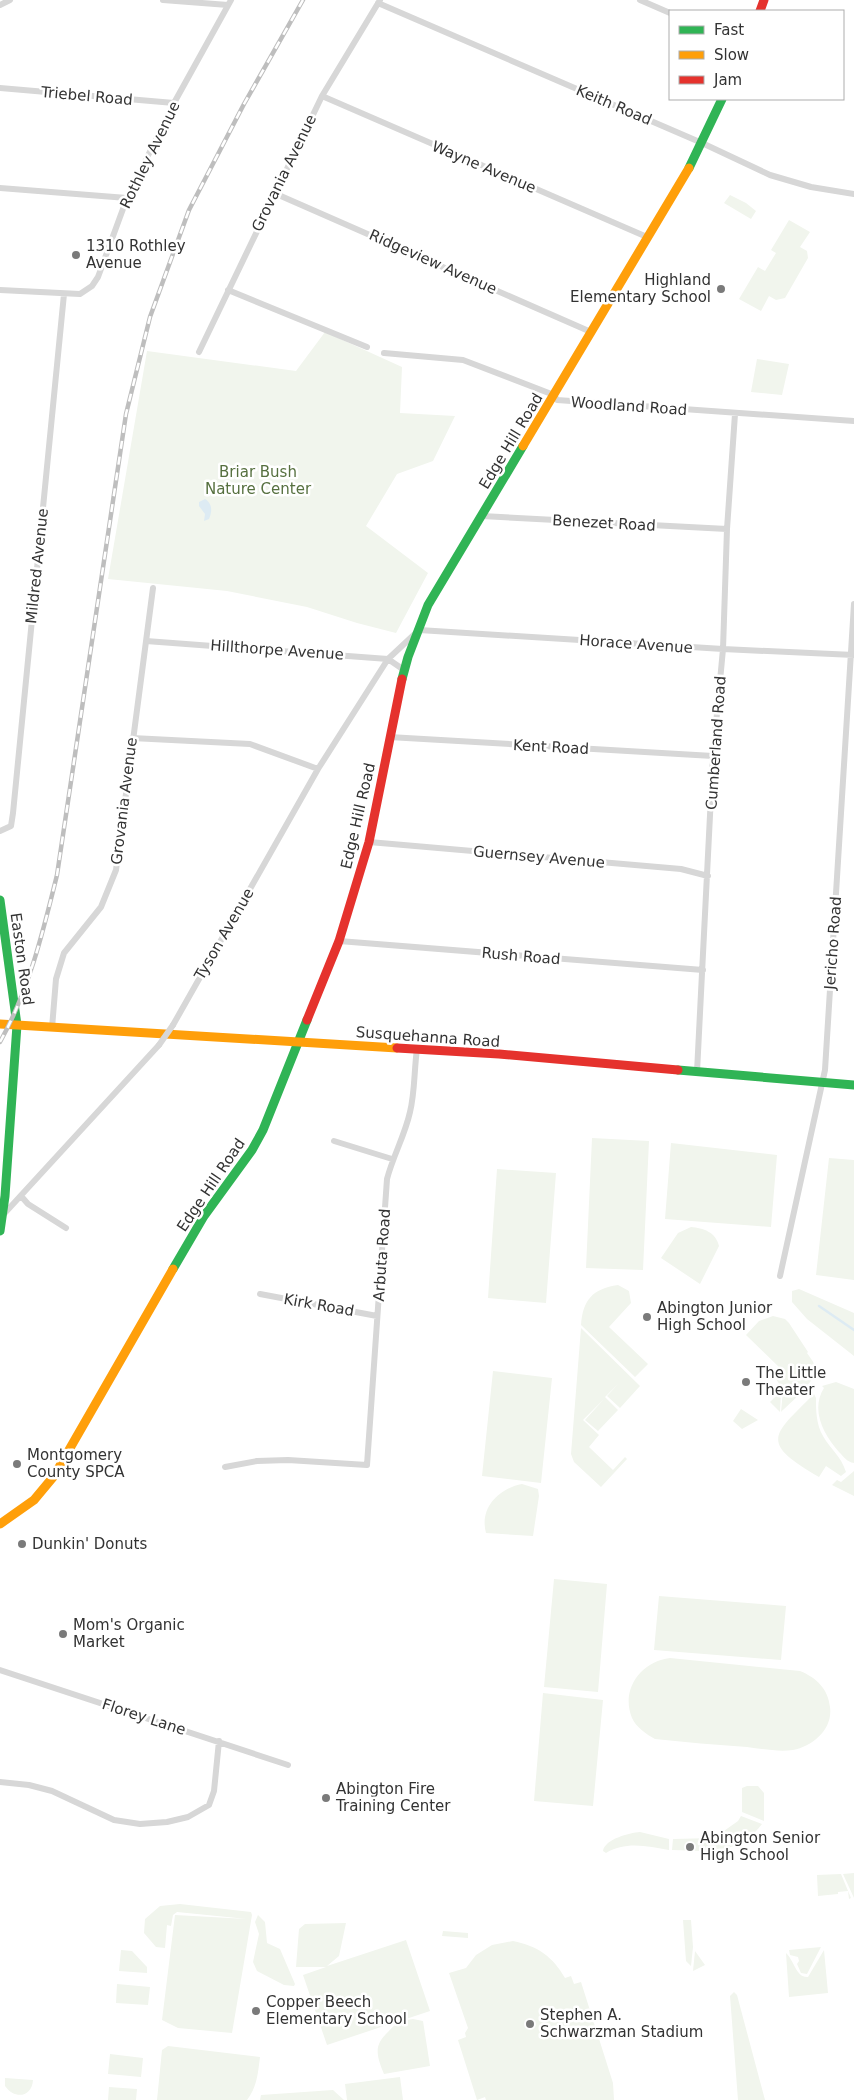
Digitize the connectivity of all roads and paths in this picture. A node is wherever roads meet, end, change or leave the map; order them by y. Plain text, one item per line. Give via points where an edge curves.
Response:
1 (10, 0) edge
2 (163, 0) edge
3 (640, 0) edge
4 (379, 2) edge
5 (230, 3) edge
6 (0, 5) edge
7 (669, 13) edge
8 (0, 88) edge
9 (322, 96) junction
10 (722, 100) edge
11 (174, 103) junction
12 (702, 142) junction
13 (0, 188) edge
14 (274, 193) junction
15 (854, 194) edge
16 (127, 198) junction
17 (647, 237) junction
18 (0, 290) edge
19 (228, 290) junction
20 (64, 294) junction
21 (591, 332) junction
22 (367, 347) dead end
23 (199, 352) dead end
24 (384, 353) dead end
25 (554, 395) junction
26 (735, 414) junction
27 (854, 421) edge
28 (482, 516) junction
29 (727, 529) junction
30 (153, 588) dead end
31 (854, 604) edge
32 (419, 630) junction
33 (146, 641) junction
34 (723, 649) junction
35 (852, 655) edge
36 (388, 659) junction
37 (404, 670) junction
38 (132, 738) junction
39 (389, 738) junction
40 (713, 756) junction
41 (318, 769) junction
42 (0, 831) edge
43 (369, 842) junction
44 (708, 876) junction
45 (0, 900) edge
46 (339, 941) junction
47 (703, 970) junction
48 (0, 1024) edge
49 (17, 1025) junction
50 (52, 1028) junction
51 (299, 1043) junction
52 (417, 1049) junction
53 (697, 1072) junction
54 (822, 1082) junction
55 (854, 1084) edge
56 (334, 1141) dead end
57 (392, 1159) junction
58 (21, 1196) junction
59 (1, 1218) edge
60 (66, 1228) dead end
61 (0, 1231) edge
62 (780, 1276) dead end
63 (260, 1294) dead end
64 (377, 1316) junction
65 (225, 1467) dead end
66 (0, 1524) edge
67 (0, 1670) edge
68 (219, 1741) junction
69 (288, 1765) dead end
70 (0, 1782) edge

1 - 6 street
2 - 5 street
3 - 7 street
4 - 9 street, Grovania Avenue
4 - 12 street, Keith Road
5 - 11 street, Rothley Avenue
8 - 11 street, Triebel Road
9 - 14 street, Grovania Avenue
9 - 17 street, Wayne Avenue
10 - 12 street, Edge Hill Road
11 - 16 street, Rothley Avenue
12 - 15 street, Keith Road via 770,175 811,187
12 - 17 street, Edge Hill Road
13 - 16 street
14 - 19 street, Grovania Avenue
14 - 21 street, Ridgeview Avenue
16 - 20 street, Rothley Avenue via 98,277 80,294
17 - 21 street, Edge Hill Road
18 - 20 street, Rothley Avenue
19 - 22 street
19 - 23 street, Grovania Avenue
20 - 42 street, Mildred Avenue via 13,813 10,826
21 - 25 street, Edge Hill Road
24 - 25 street, Woodland Road via 463,360
25 - 26 street, Woodland Road via 557,400
25 - 28 street, Edge Hill Road
26 - 27 street, Woodland Road
26 - 29 street, Cumberland Road
28 - 29 street, Benezet Road
28 - 32 street, Edge Hill Road via 428,605
29 - 34 street, Cumberland Road
30 - 33 street, Grovania Avenue
31 - 35 street, Jericho Road
32 - 34 street, Horace Avenue
32 - 36 street, Tyson Avenue
32 - 37 street, Edge Hill Road
33 - 36 street, Hillthorpe Avenue
33 - 38 street, Grovania Avenue
34 - 35 street, Horace Avenue
34 - 40 street, Cumberland Road
35 - 54 street, Jericho Road
36 - 37 street
36 - 41 street, Tyson Avenue
37 - 39 street, Edge Hill Road
38 - 41 street via 250,744
38 - 50 street, Grovania Avenue via 116,870 101,908 64,953 56,979
39 - 40 street, Kent Road
39 - 43 street, Edge Hill Road
40 - 44 street, Cumberland Road
41 - 58 street, Tyson Avenue, bridge via 173,1025 159,1045
43 - 44 street, Guernsey Avenue via 681,869
43 - 46 street, Edge Hill Road
44 - 47 street, Cumberland Road
45 - 49 street, Easton Road
46 - 47 street, Rush Road
46 - 51 street, Edge Hill Road
47 - 53 street, Cumberland Road
48 - 49 street, Susquehanna Road
49 - 50 street, Susquehanna Road
49 - 59 street, Easton Road
50 - 51 street, Susquehanna Road
51 - 52 street, Susquehanna Road
51 - 66 street, Edge Hill Road via 252,1150 204,1216 54,1476 34,1500
52 - 53 street, Susquehanna Road
52 - 57 street, Arbuta Road via 410,1111
53 - 54 street, Susquehanna Road
54 - 55 street, Susquehanna Road
54 - 62 street, Jericho Road
56 - 57 street
57 - 64 street, Arbuta Road
58 - 59 street, Tyson Avenue
58 - 60 street
59 - 61 street, Easton Road
63 - 64 street, Kirk Road
64 - 65 street, Arbuta Road via 368,1465 288,1460
67 - 68 street, Florey Lane
68 - 69 street, Florey Lane
68 - 70 street via 214,1791 209,1805 167,1822 140,1824 114,1820 52,1791

